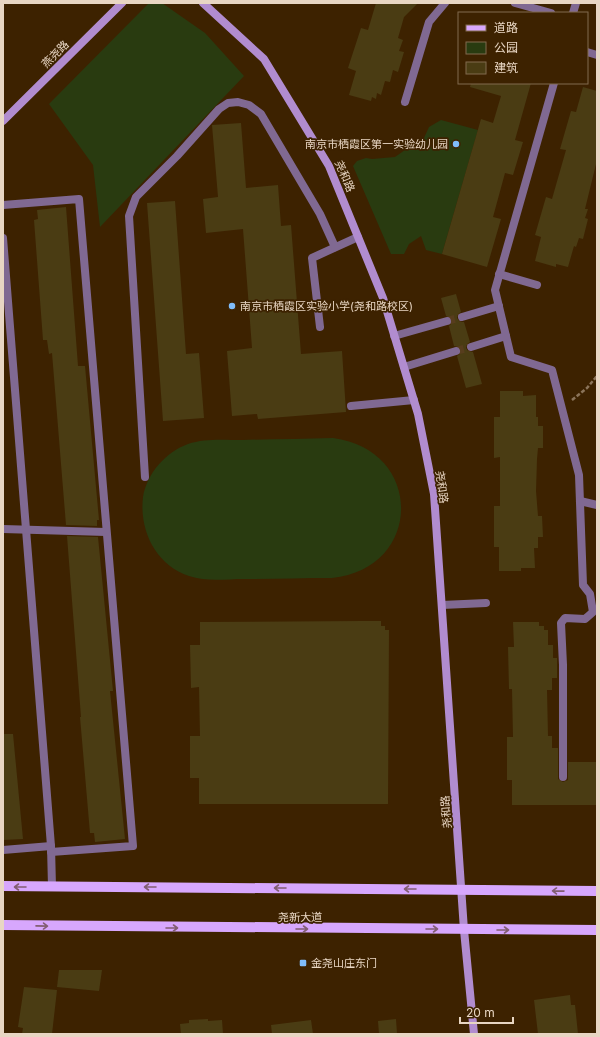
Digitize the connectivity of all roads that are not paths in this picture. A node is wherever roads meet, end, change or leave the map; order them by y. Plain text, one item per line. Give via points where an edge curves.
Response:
1 (122, 3) edge
2 (203, 3) edge
3 (445, 3) edge
4 (515, 3) edge
5 (547, 12) edge
6 (554, 84) edge
7 (405, 102) dead end
8 (3, 122) edge
9 (3, 205) edge
10 (358, 236) junction
11 (3, 238) edge
12 (334, 247) junction
13 (499, 274) junction
14 (537, 285) dead end
15 (499, 306) junction
16 (462, 317) tunnel mouth
17 (447, 321) tunnel mouth
18 (320, 327) dead end
19 (394, 336) junction
20 (506, 336) junction
21 (471, 346) tunnel mouth
22 (456, 351) tunnel mouth
23 (404, 367) junction
24 (414, 400) junction
25 (351, 406) dead end
26 (145, 476) dead end
27 (580, 501) junction
28 (597, 505) edge
29 (3, 529) edge
30 (106, 532) junction
31 (486, 603) dead end
32 (442, 605) junction
33 (563, 777) dead end
34 (51, 849) junction
35 (3, 850) edge
36 (3, 886) edge
37 (52, 887) junction
38 (463, 889) junction
39 (597, 891) edge
40 (3, 925) edge
41 (464, 930) junction
42 (597, 930) edge
43 (474, 1034) edge

1 - 8 main road, 燕尧路
2 - 10 main road, 尧和路 via 264,59 329,166
3 - 7 street via 429,22
4 - 5 street
6 - 13 street
9 - 30 street via 78,199
10 - 12 street
10 - 19 main road, 尧和路 via 383,298
11 - 34 street
12 - 18 street via 312,258
12 - 26 street via 320,214 260,114 249,105 238,102 228,103 218,109 178,156 136,197 129,216
13 - 14 street
13 - 15 street via 494,290
15 - 16 street
15 - 20 street
17 - 19 street
19 - 23 main road, 尧和路
20 - 21 street
20 - 27 street via 511,357 552,370 579,475
22 - 23 street
23 - 24 main road, 尧和路
24 - 25 street
24 - 32 main road, 尧和路 via 434,494
27 - 28 street
27 - 33 street via 584,585 590,594 593,612 585,619 565,618 561,623 564,665
29 - 30 street
30 - 34 street via 133,846
31 - 32 street
32 - 38 main road, 尧和路
34 - 35 street
34 - 37 street
37 -> 36 main road
38 -> 37 main road
39 -> 38 main road
38 - 41 main road, 尧和路
40 -> 41 main road, 尧新大道
41 -> 42 main road, 尧新大道
41 - 43 main road, 尧和路

